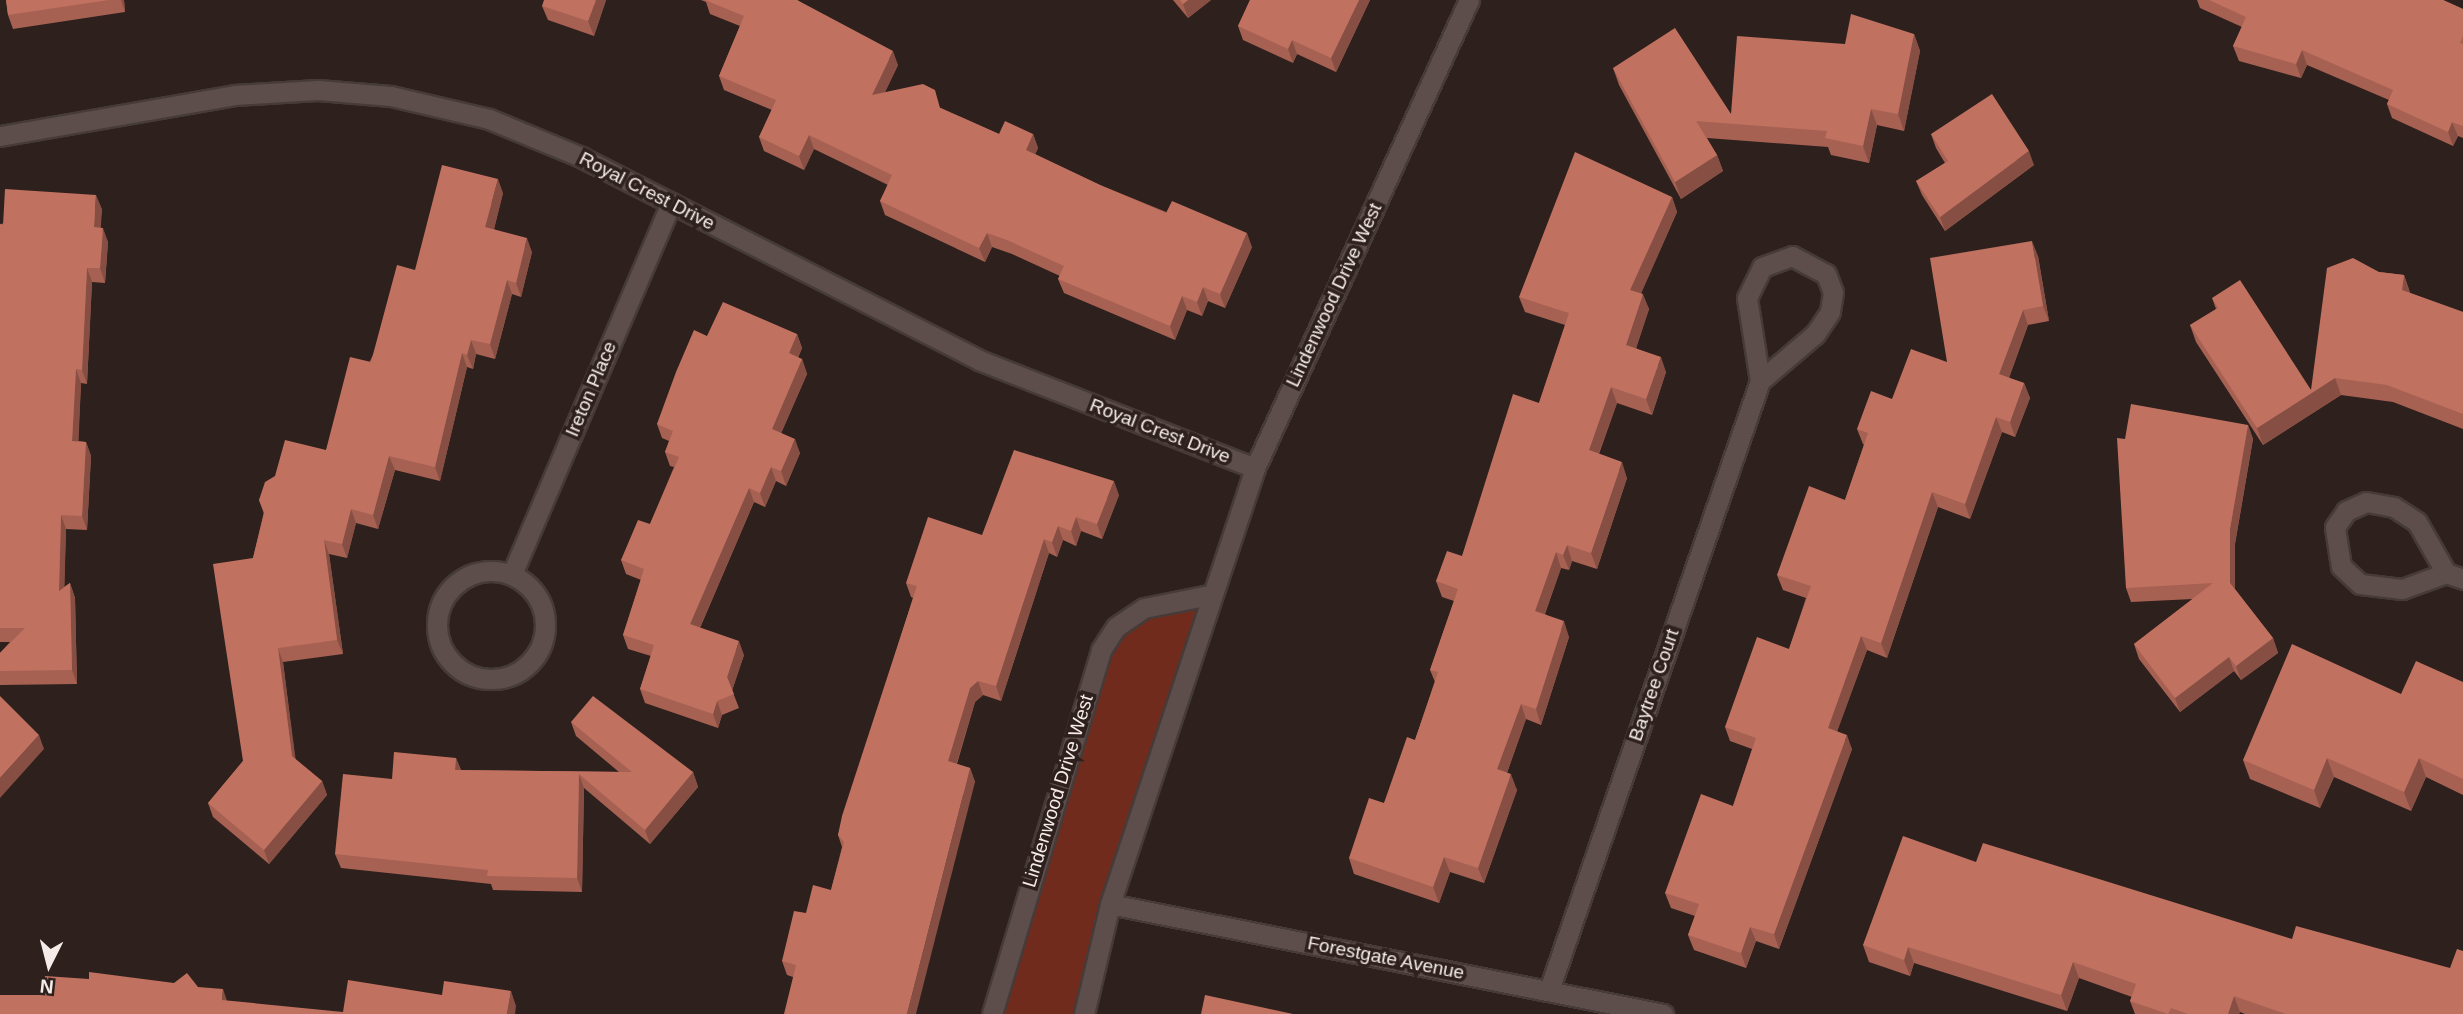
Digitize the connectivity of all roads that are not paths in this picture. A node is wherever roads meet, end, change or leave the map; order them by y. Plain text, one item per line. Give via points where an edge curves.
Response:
1 (1469, 0) edge
2 (0, 136) edge
3 (671, 203) junction
4 (1760, 381) junction
5 (1255, 468) junction
6 (512, 574) junction
7 (2454, 576) edge
8 (1209, 594) junction
9 (1110, 904) junction
10 (1549, 990) junction
11 (992, 1014) edge
12 (1084, 1014) edge
13 (1663, 1014) edge

1 - 5 street, Lindenwood Drive West
2 - 3 street, Royal Crest Drive via 234,95 318,90 391,96 489,119
3 - 5 street, Royal Crest Drive via 979,360
3 - 6 street, Ireton Place
4 - 4 street, Baytree Court via 1815,334 1830,312 1833,292 1826,274 1792,256 1762,267 1747,298
4 - 10 street, Baytree Court
5 - 8 street, Lindenwood Drive West
6 - 6 street via 493,570 463,578 439,607 439,643 464,672 504,678 528,666 540,651 545,614 534,592
7 - 7 street via 2417,522 2394,507 2367,502 2346,511 2334,527 2341,566 2360,584 2402,589
8 - 9 street, Lindenwood Drive West
8 - 11 street, Lindenwood Drive West via 1144,608 1116,627 1101,650
9 - 10 street, Forestgate Avenue
9 - 12 street, Lindenwood Drive West
10 - 13 street, Forestgate Avenue

